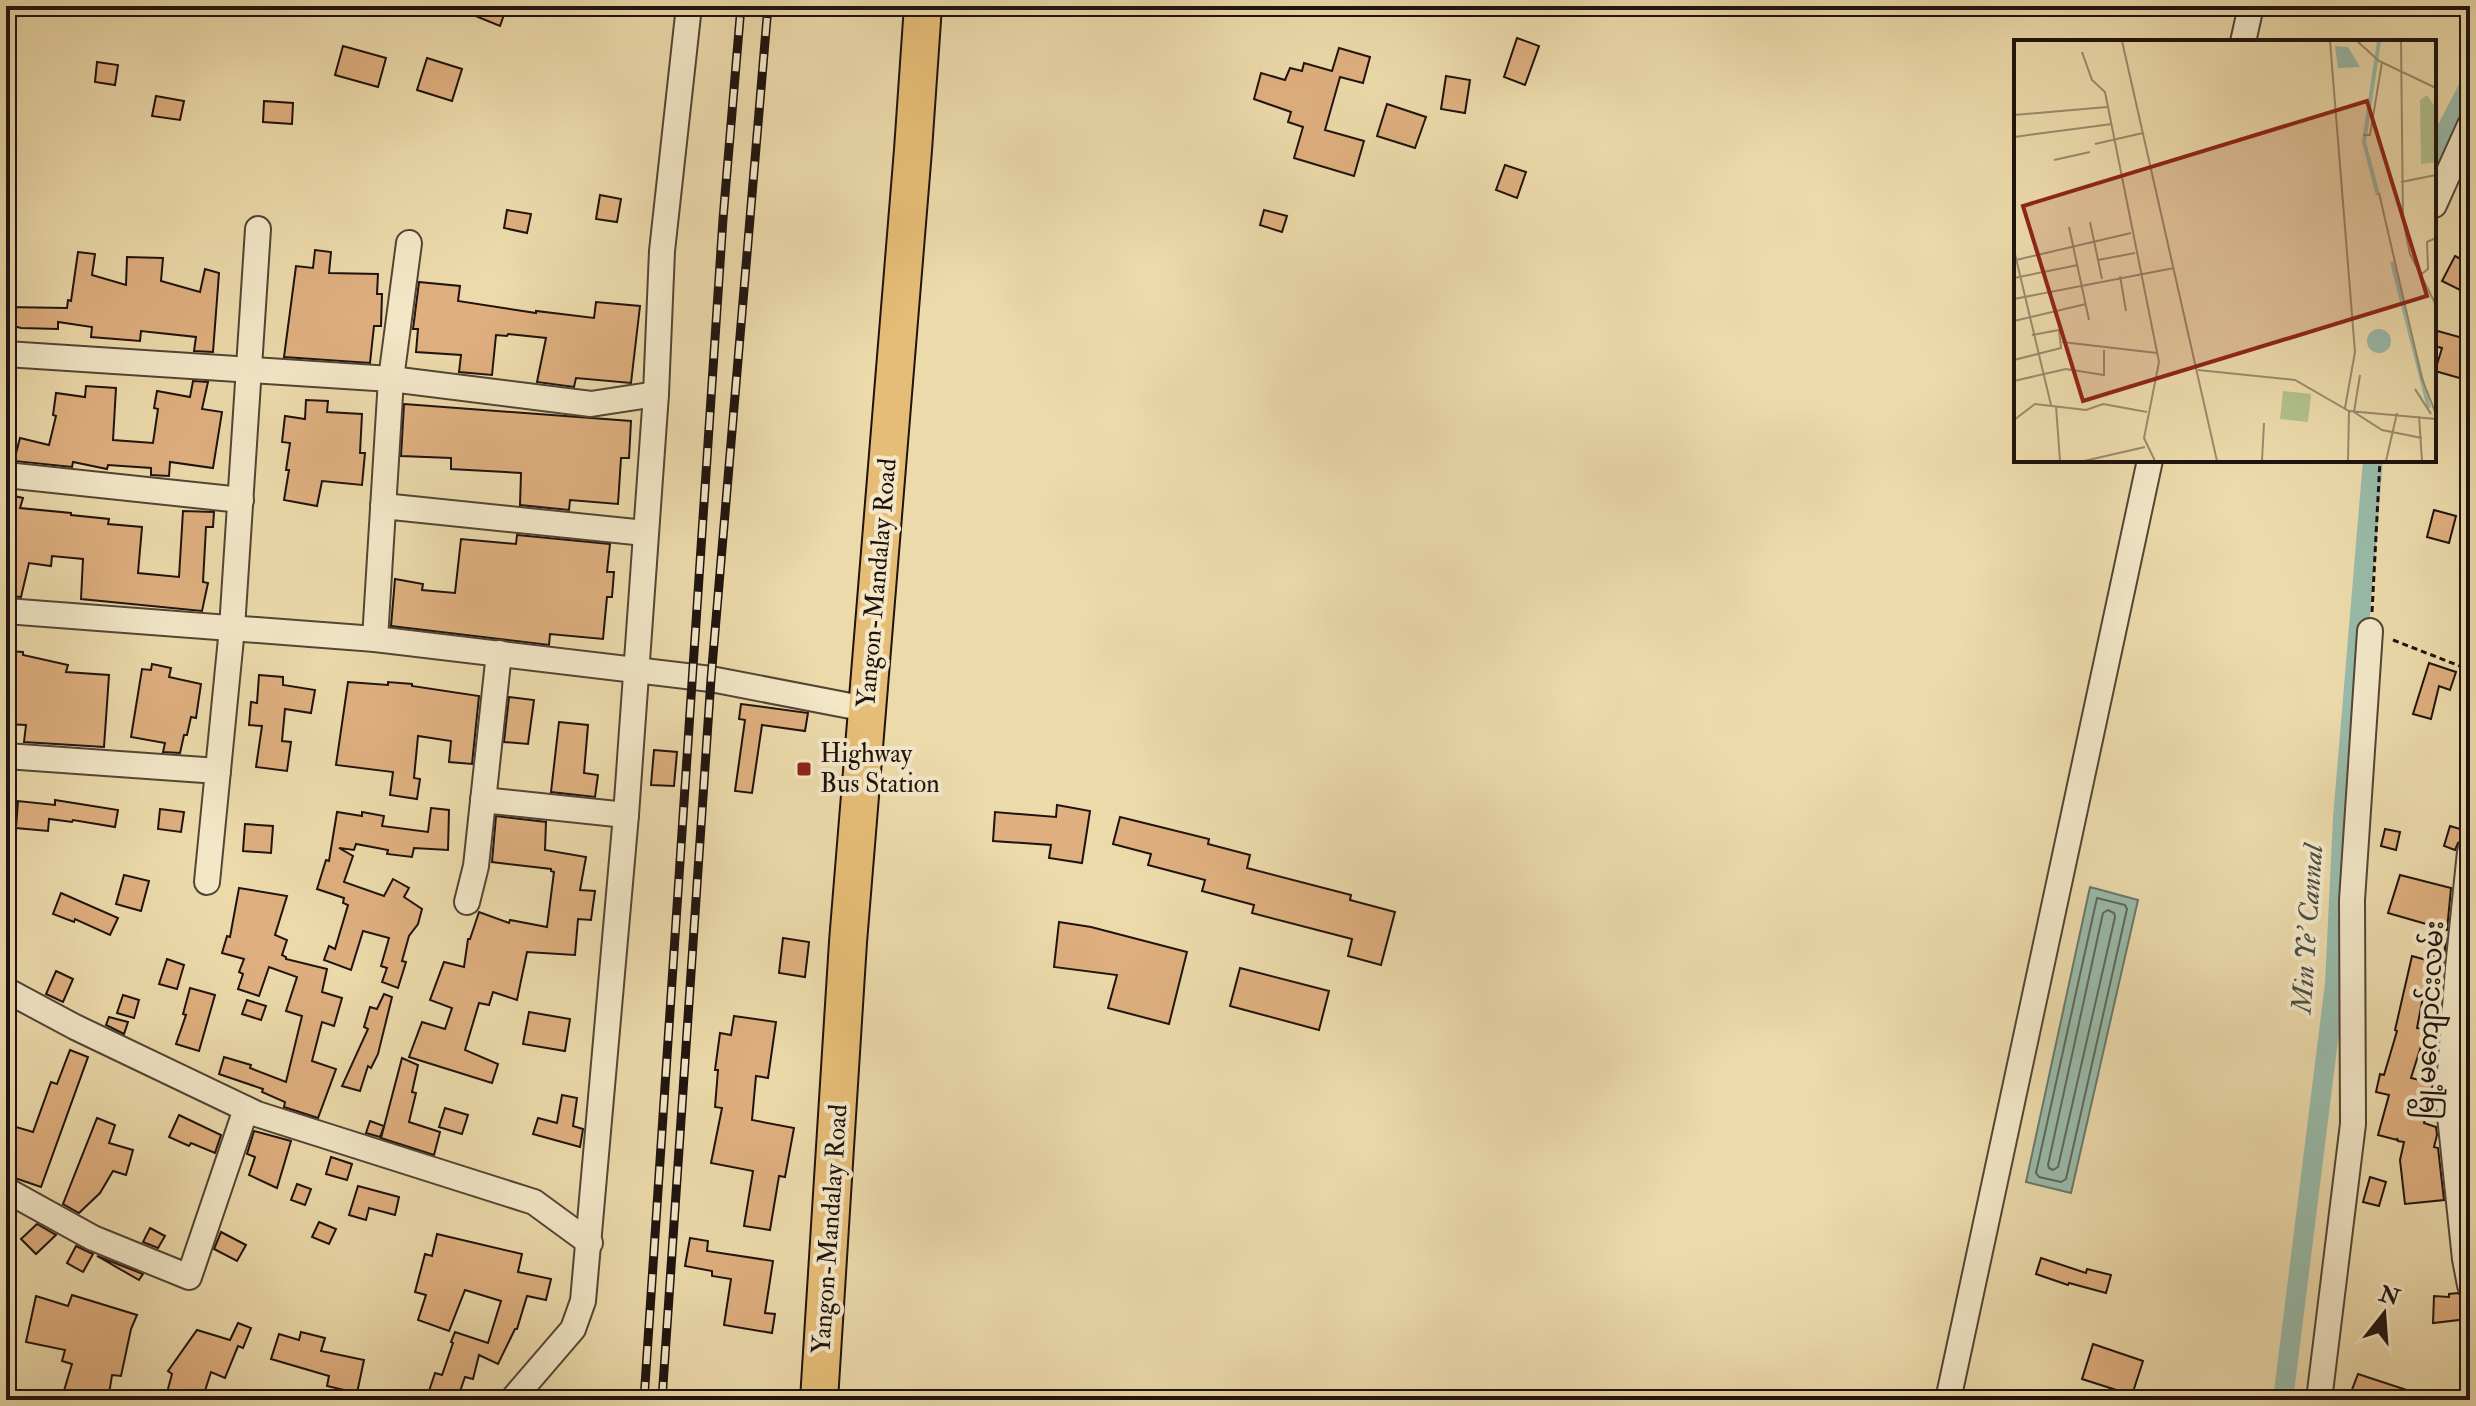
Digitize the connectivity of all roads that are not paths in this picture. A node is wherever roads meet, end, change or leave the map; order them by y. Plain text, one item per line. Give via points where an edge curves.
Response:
1 (689, 6) edge
2 (923, 6) edge
3 (2251, 6) edge
4 (2243, 40) edge
5 (2470, 125) edge
6 (2436, 201) edge
7 (258, 229) dead end
8 (409, 243) dead end
9 (6, 354) edge
10 (249, 371) junction
11 (391, 379) junction
12 (656, 394) junction
13 (2150, 462) edge
14 (6, 475) edge
15 (241, 500) junction
16 (383, 506) junction
17 (645, 533) junction
18 (6, 611) edge
19 (232, 628) junction
20 (2370, 631) road end
21 (375, 639) junction
22 (499, 653) junction
23 (636, 671) junction
24 (866, 709) junction
25 (6, 756) edge
26 (218, 771) junction
27 (483, 800) junction
28 (626, 815) junction
29 (2470, 852) edge
30 (207, 882) dead end
31 (467, 902) dead end
32 (6, 990) edge
33 (246, 1109) junction
34 (6, 1190) edge
35 (590, 1243) junction
36 (2467, 1258) edge
37 (2470, 1285) edge
38 (512, 1400) edge
39 (819, 1400) edge
40 (1948, 1400) edge
41 (2319, 1400) edge

1 - 12 street via 662,251
2 - 24 highway, Yangon-Mandalay Road
3 - 4 street
5 - 6 street
7 - 10 street
8 - 11 street
9 - 10 street
10 - 11 street
10 - 15 street
11 - 12 street via 591,404
11 - 16 street
12 - 17 street
13 - 40 street
14 - 15 street
15 - 19 street
16 - 17 street
16 - 21 street
17 - 23 street
18 - 19 street
19 - 21 street
19 - 26 street
20 - 41 street via 2352,900 2353,1124
21 - 22 street
22 - 23 street
22 - 27 street
23 - 24 street via 711,679
23 - 28 street
24 - 39 highway, Yangon-Mandalay Road
25 - 26 street
26 - 30 street
27 - 28 street
27 - 31 street
28 - 35 street
29 - 36 street, မြို့မကျောင်းလမ်း via 2448,1097
32 - 33 street
33 - 34 street via 189,1277 93,1238
33 - 35 street via 534,1202
35 - 38 street via 583,1301 573,1329
36 - 37 street, မြို့မကျောင်းလမ်း

